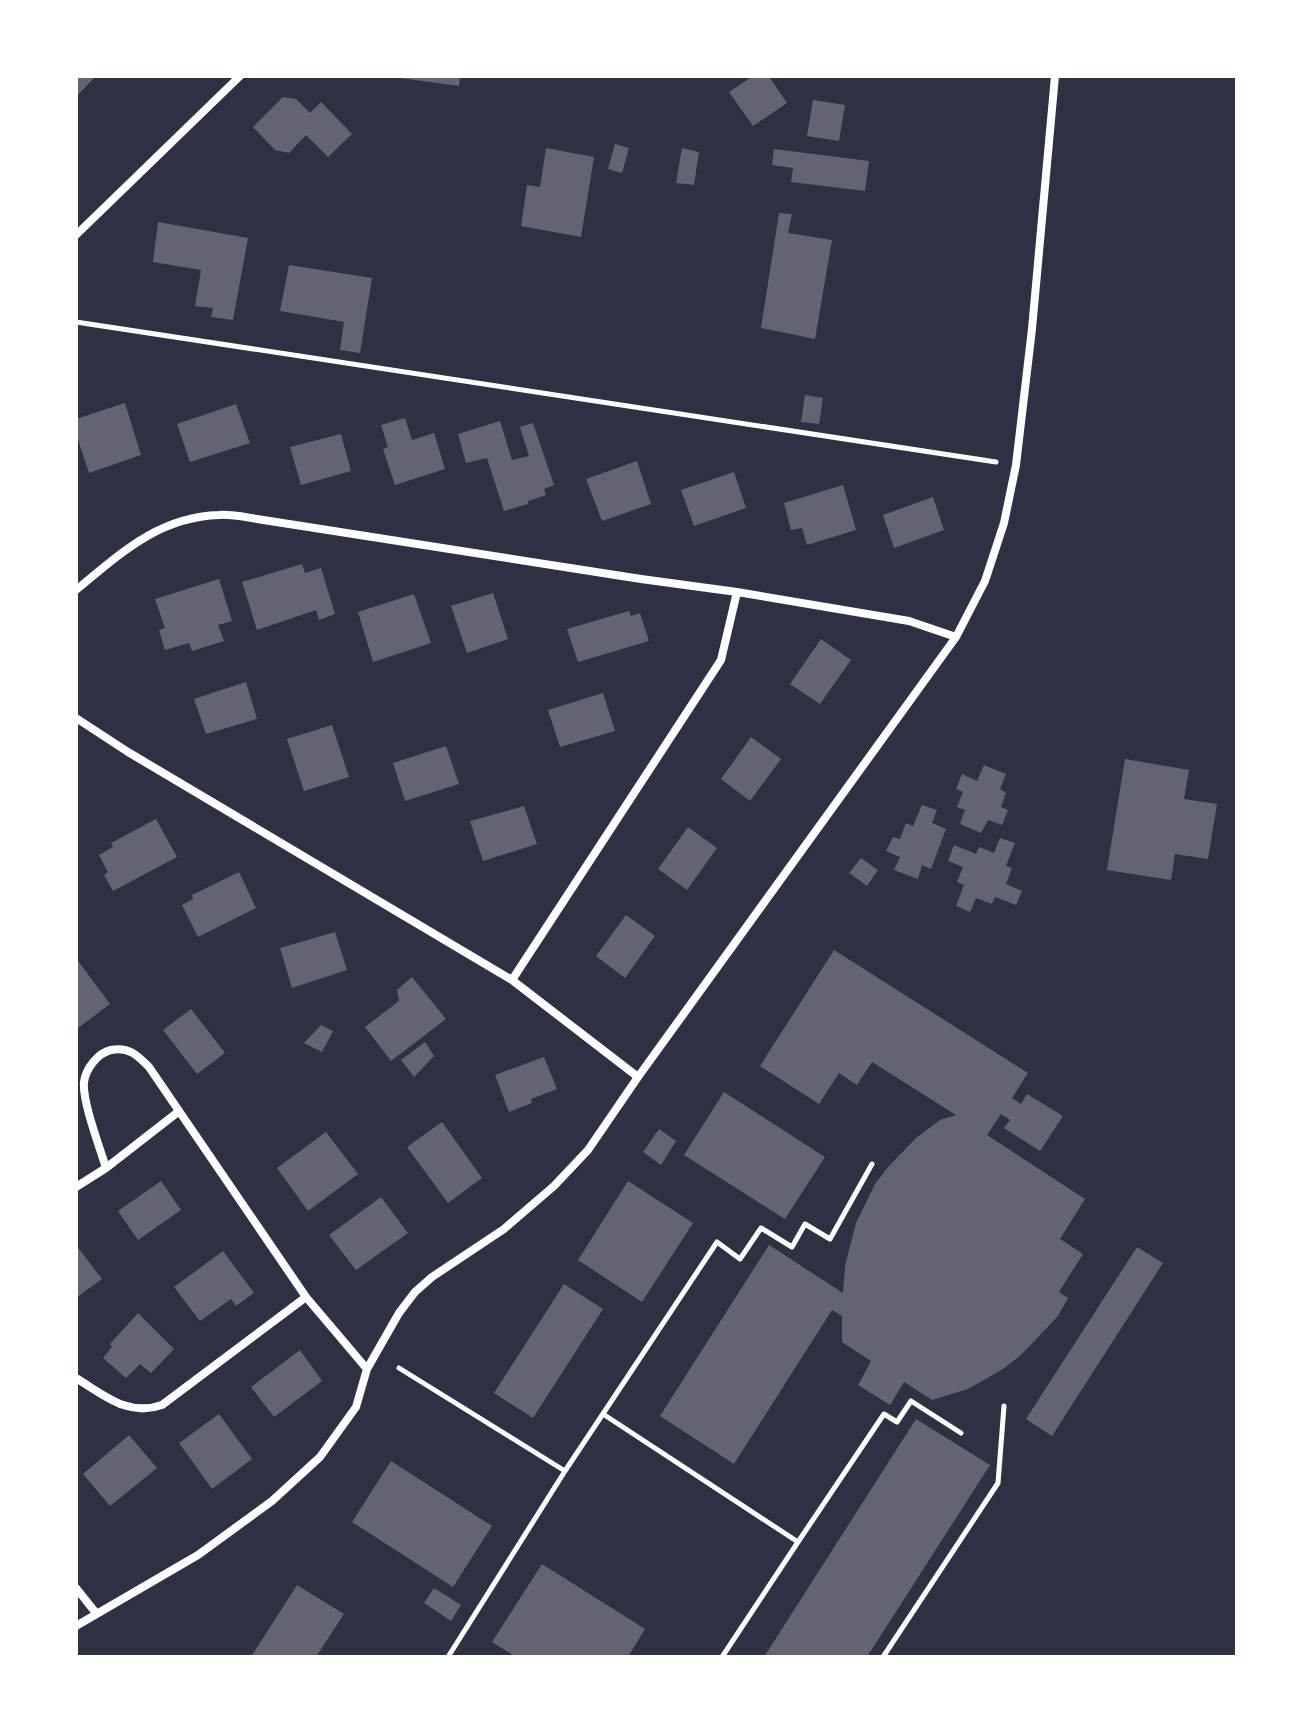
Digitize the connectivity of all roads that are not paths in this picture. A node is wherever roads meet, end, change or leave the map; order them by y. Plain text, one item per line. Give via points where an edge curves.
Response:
1 (240, 76) edge
2 (1055, 76) edge
3 (76, 235) edge
4 (76, 590) edge
5 (737, 592) junction
6 (956, 637) junction
7 (76, 718) edge
8 (512, 980) junction
9 (638, 1077) junction
10 (178, 1112) junction
11 (106, 1168) junction
12 (76, 1187) edge
13 (306, 1297) junction
14 (367, 1369) junction
15 (76, 1378) edge
16 (76, 1588) edge
17 (96, 1613) junction
18 (76, 1626) edge

1 - 3 street
2 - 6 street via 1016,465 985,581
4 - 5 street via 146,535 181,520 219,515
5 - 6 street via 909,621
5 - 8 street via 721,660
6 - 9 street
7 - 8 street
8 - 9 street
9 - 14 street via 588,1150 554,1186 415,1292
10 - 11 street
10 - 11 street via 135,1053 108,1050 97,1057 84,1082
10 - 13 street
11 - 12 street
13 - 14 street
13 - 15 street via 162,1405 123,1406
14 - 17 street via 356,1407 320,1457 272,1501 198,1555
16 - 17 street
17 - 18 street

